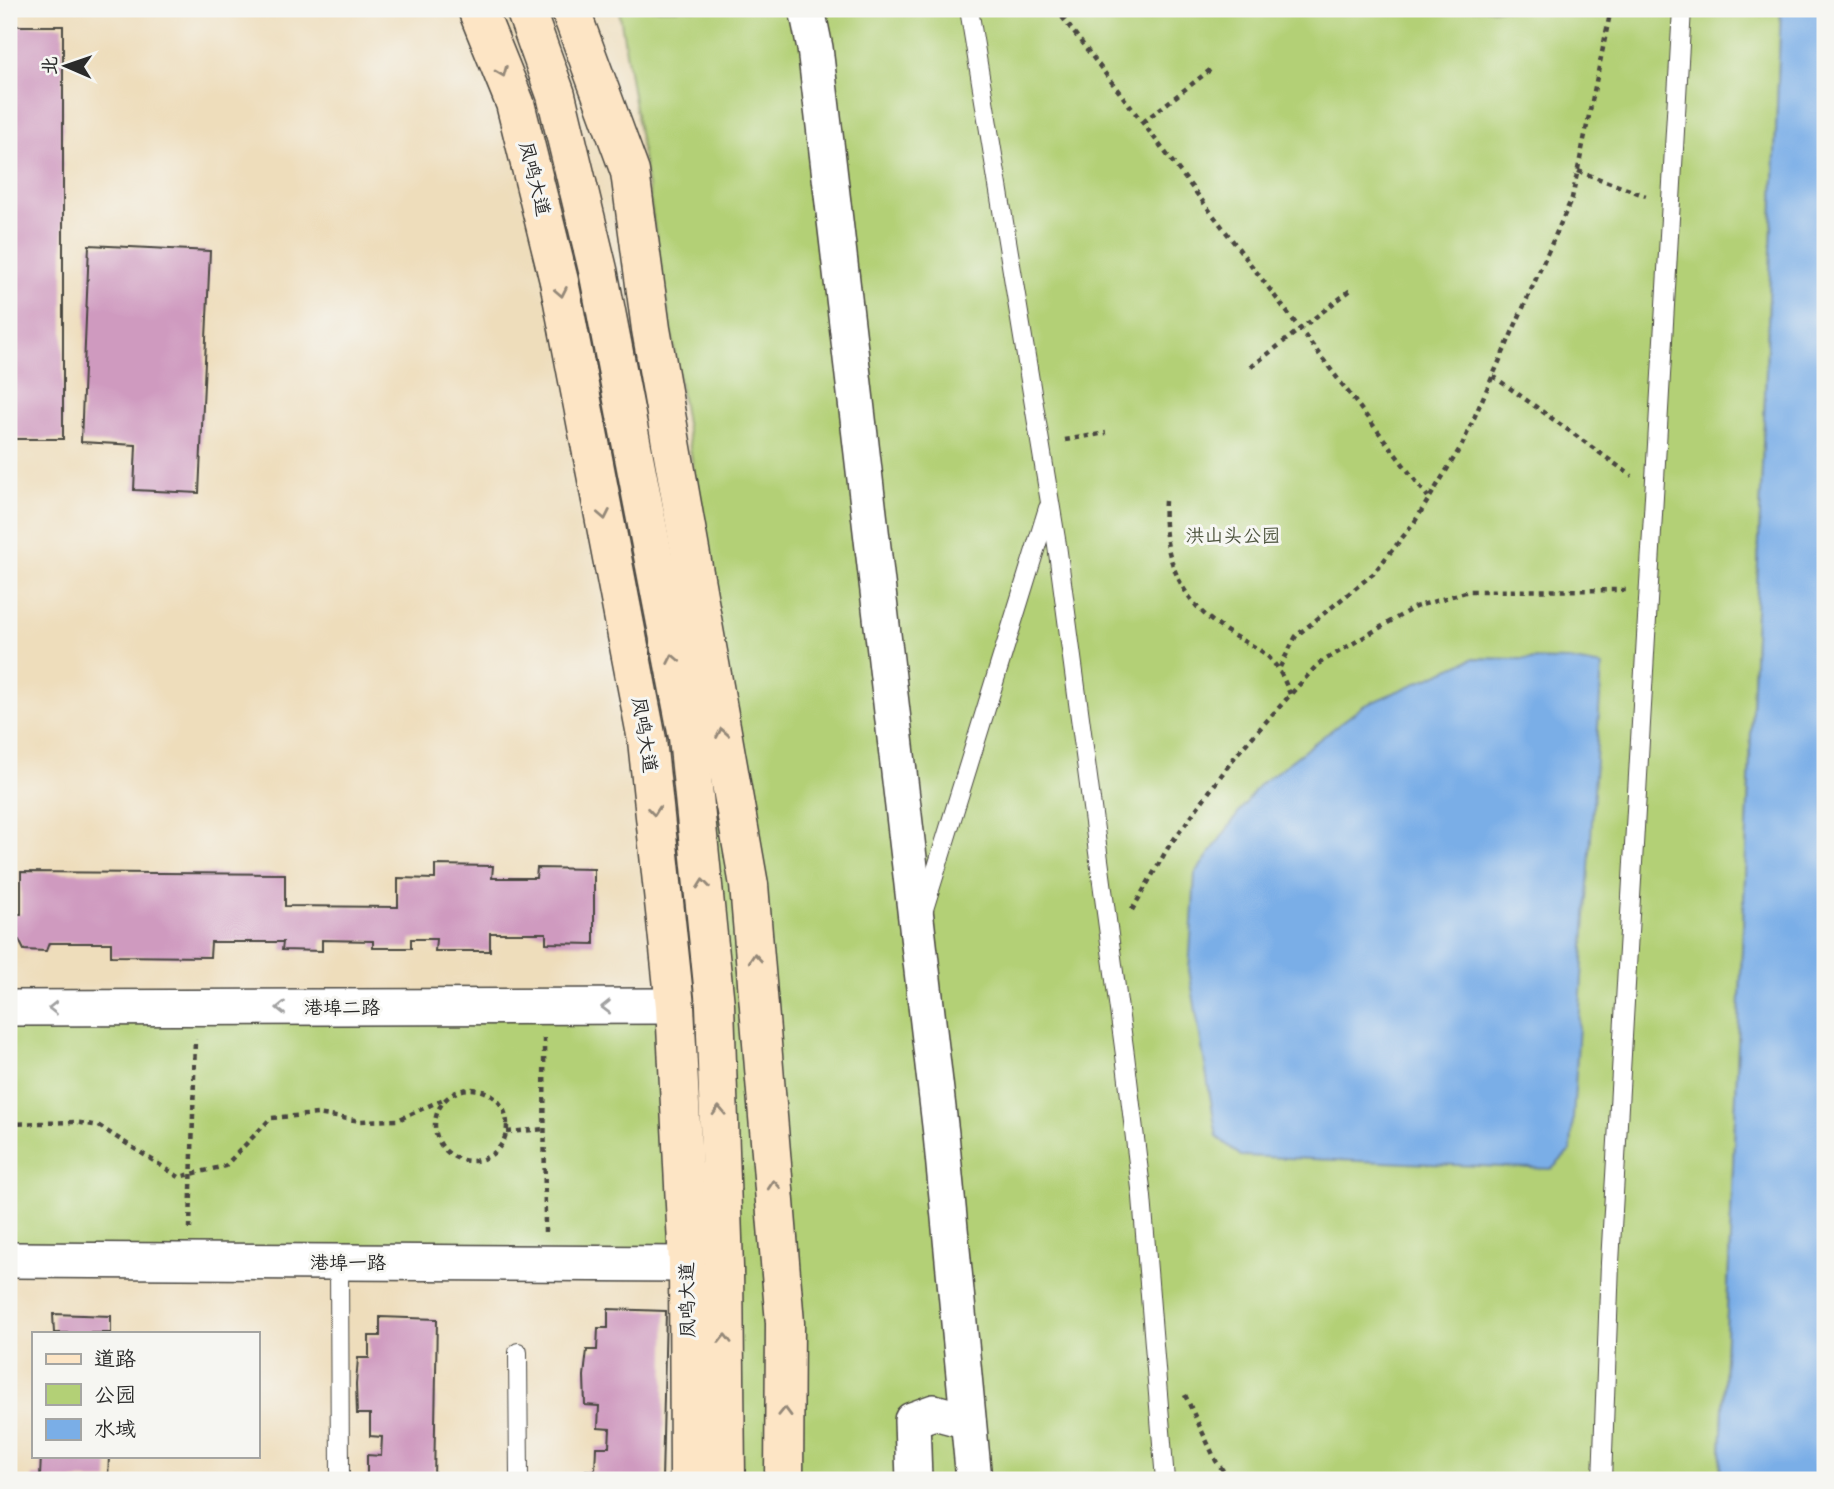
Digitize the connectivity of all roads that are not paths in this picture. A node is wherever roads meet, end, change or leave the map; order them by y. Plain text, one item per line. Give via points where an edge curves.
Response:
1 (525, 9) edge
2 (570, 9) edge
3 (807, 9) edge
4 (969, 9) edge
5 (1682, 9) edge
6 (476, 12) edge
7 (1050, 502) junction
8 (918, 929) junction
9 (675, 1006) junction
10 (9, 1008) edge
11 (9, 1260) edge
12 (339, 1263) junction
13 (688, 1264) junction
14 (518, 1352) dead end
15 (968, 1421) junction
16 (340, 1480) edge
17 (519, 1480) edge
18 (689, 1480) edge
19 (726, 1480) edge
20 (784, 1480) edge
21 (914, 1480) edge
22 (974, 1480) edge
23 (1165, 1480) edge
24 (1602, 1480) edge

19 -> 1 main road, 凤鸣大道 via 715,1005 688,737 598,270 556,94
20 -> 2 main road via 786,1324 749,884 651,329 631,172
3 - 8 street
4 - 7 lane
5 - 24 lane via 1611,1249
6 -> 9 main road, 凤鸣大道 via 515,103 559,281 647,740
7 - 8 lane
7 - 23 lane via 1142,1198
8 - 15 street
9 -> 10 street, 港埠二路
9 - 13 main road, 凤鸣大道
11 - 12 street, 港埠一路
12 - 13 street, 港埠一路
12 - 16 lane
13 - 18 main road, 凤鸣大道
14 - 17 lane
15 - 21 street via 934,1412 912,1420
15 - 22 street

